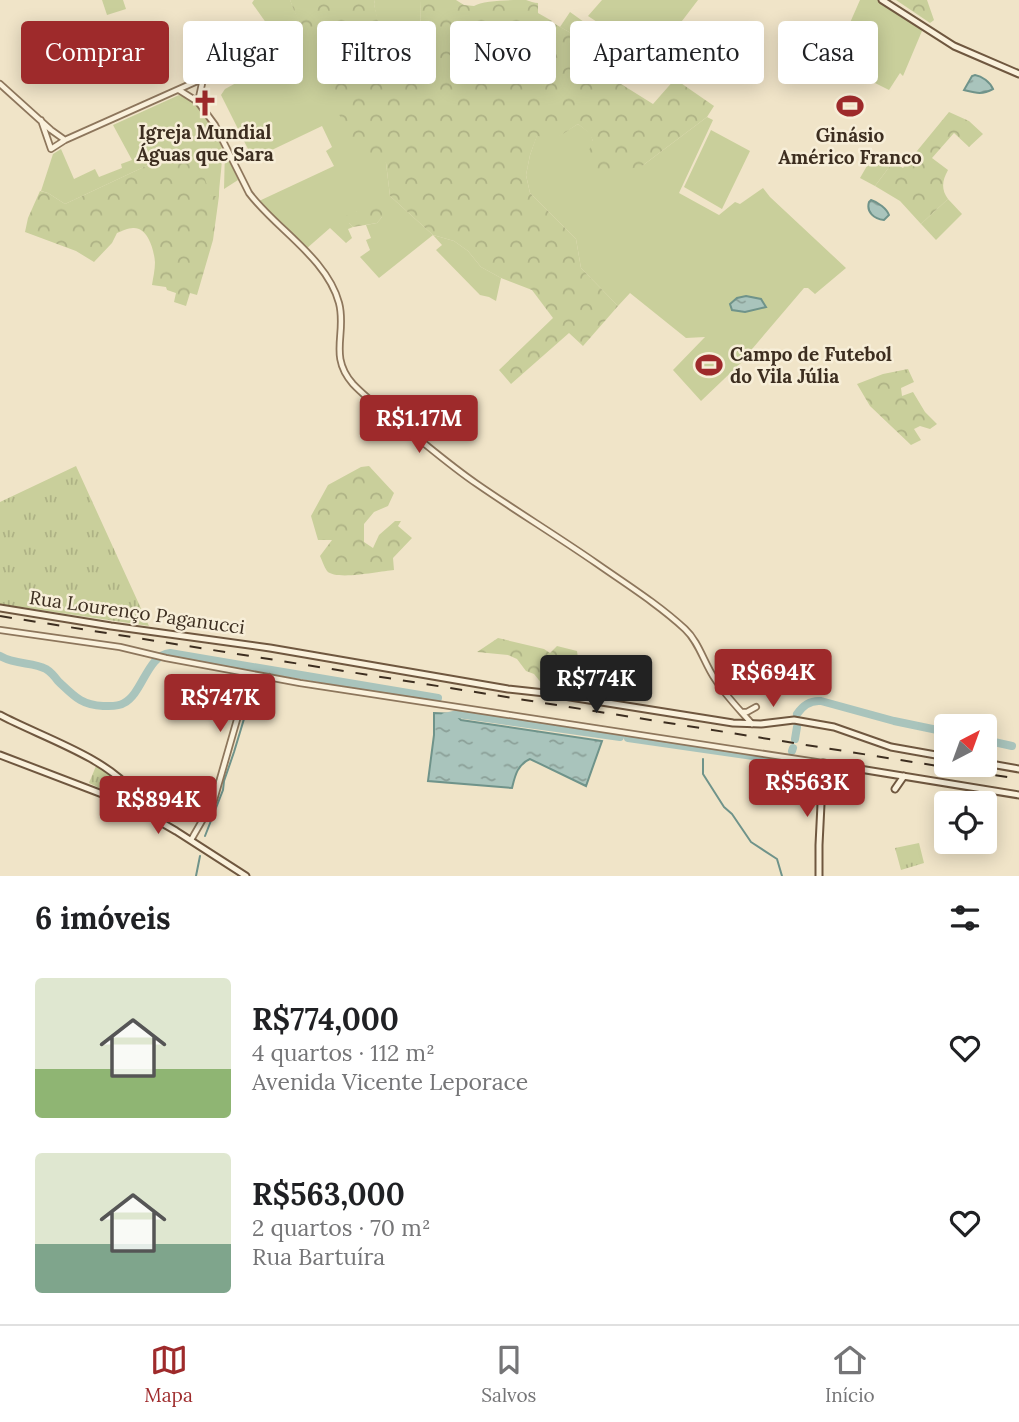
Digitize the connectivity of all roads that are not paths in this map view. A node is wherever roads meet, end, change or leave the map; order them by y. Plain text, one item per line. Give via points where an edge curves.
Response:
1 (882, 0) edge
2 (1019, 74) edge
3 (0, 84) edge
4 (179, 90) junction
5 (198, 102) junction
6 (41, 120) junction
7 (65, 141) junction
8 (0, 608) edge
9 (0, 630) edge
10 (270, 677) junction
11 (756, 707) dead end
12 (741, 712) junction
13 (0, 715) edge
14 (753, 724) junction
15 (0, 755) edge
16 (934, 755) edge
17 (823, 763) junction
18 (998, 765) edge
19 (1019, 769) edge
20 (904, 776) junction
21 (895, 789) dead end
22 (1019, 794) edge
23 (133, 802) junction
24 (191, 840) junction
25 (246, 876) edge
26 (819, 876) edge

1 - 2 main road via 954,46
3 - 6 street
4 - 5 street
4 - 5 street via 204,78
4 - 7 street
5 - 12 street via 256,203 318,266 333,288 341,315 340,360 352,383 454,467 655,604 693,638 714,678
6 - 7 street
6 - 7 street via 51,149
8 - 14 main road, Rua Lourenço Paganucci
9 - 10 street via 120,647
10 - 17 street
10 - 24 street via 247,695 214,800
11 - 12 street
12 - 14 street
13 - 23 main road via 116,775 132,791
14 - 16 main road, Rua Lourenço Paganucci via 798,721 834,727 891,747
15 - 23 main road
17 - 20 main road
17 - 26 main road
18 - 19 main road
20 - 21 main road
20 - 22 main road
23 - 24 main road
24 - 25 main road

